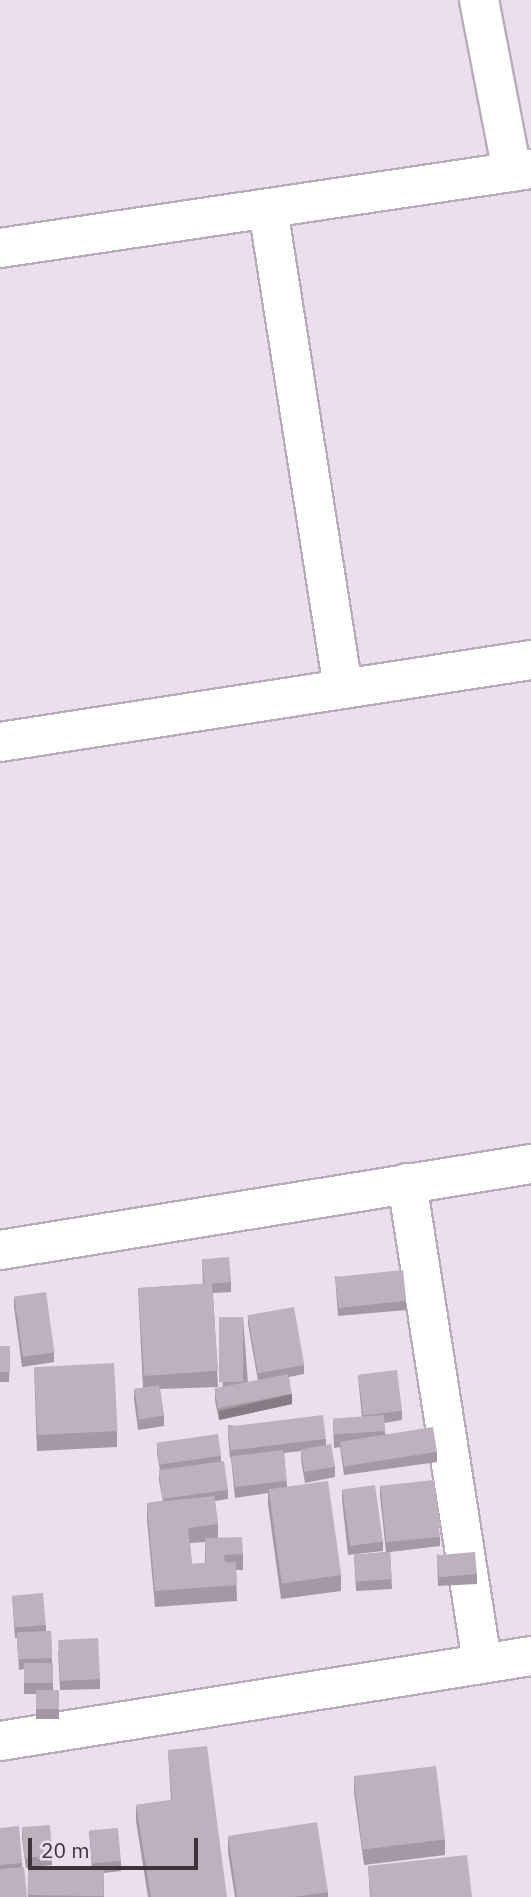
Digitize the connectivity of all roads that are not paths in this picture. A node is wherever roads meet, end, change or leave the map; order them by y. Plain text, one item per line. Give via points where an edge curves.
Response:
1 (479, 0) edge
2 (522, 171) edge
3 (268, 209) junction
4 (0, 248) edge
5 (531, 660) edge
6 (344, 689) junction
7 (0, 742) edge
8 (531, 1164) edge
9 (407, 1183) junction
10 (0, 1250) edge
11 (531, 1656) edge
12 (482, 1662) junction
13 (0, 1741) edge

1 - 2 street
2 - 3 street
3 - 4 street
3 - 6 street
5 - 6 street
6 - 7 street
8 - 9 street
9 - 10 street
9 - 12 street
11 - 12 street
12 - 13 street

